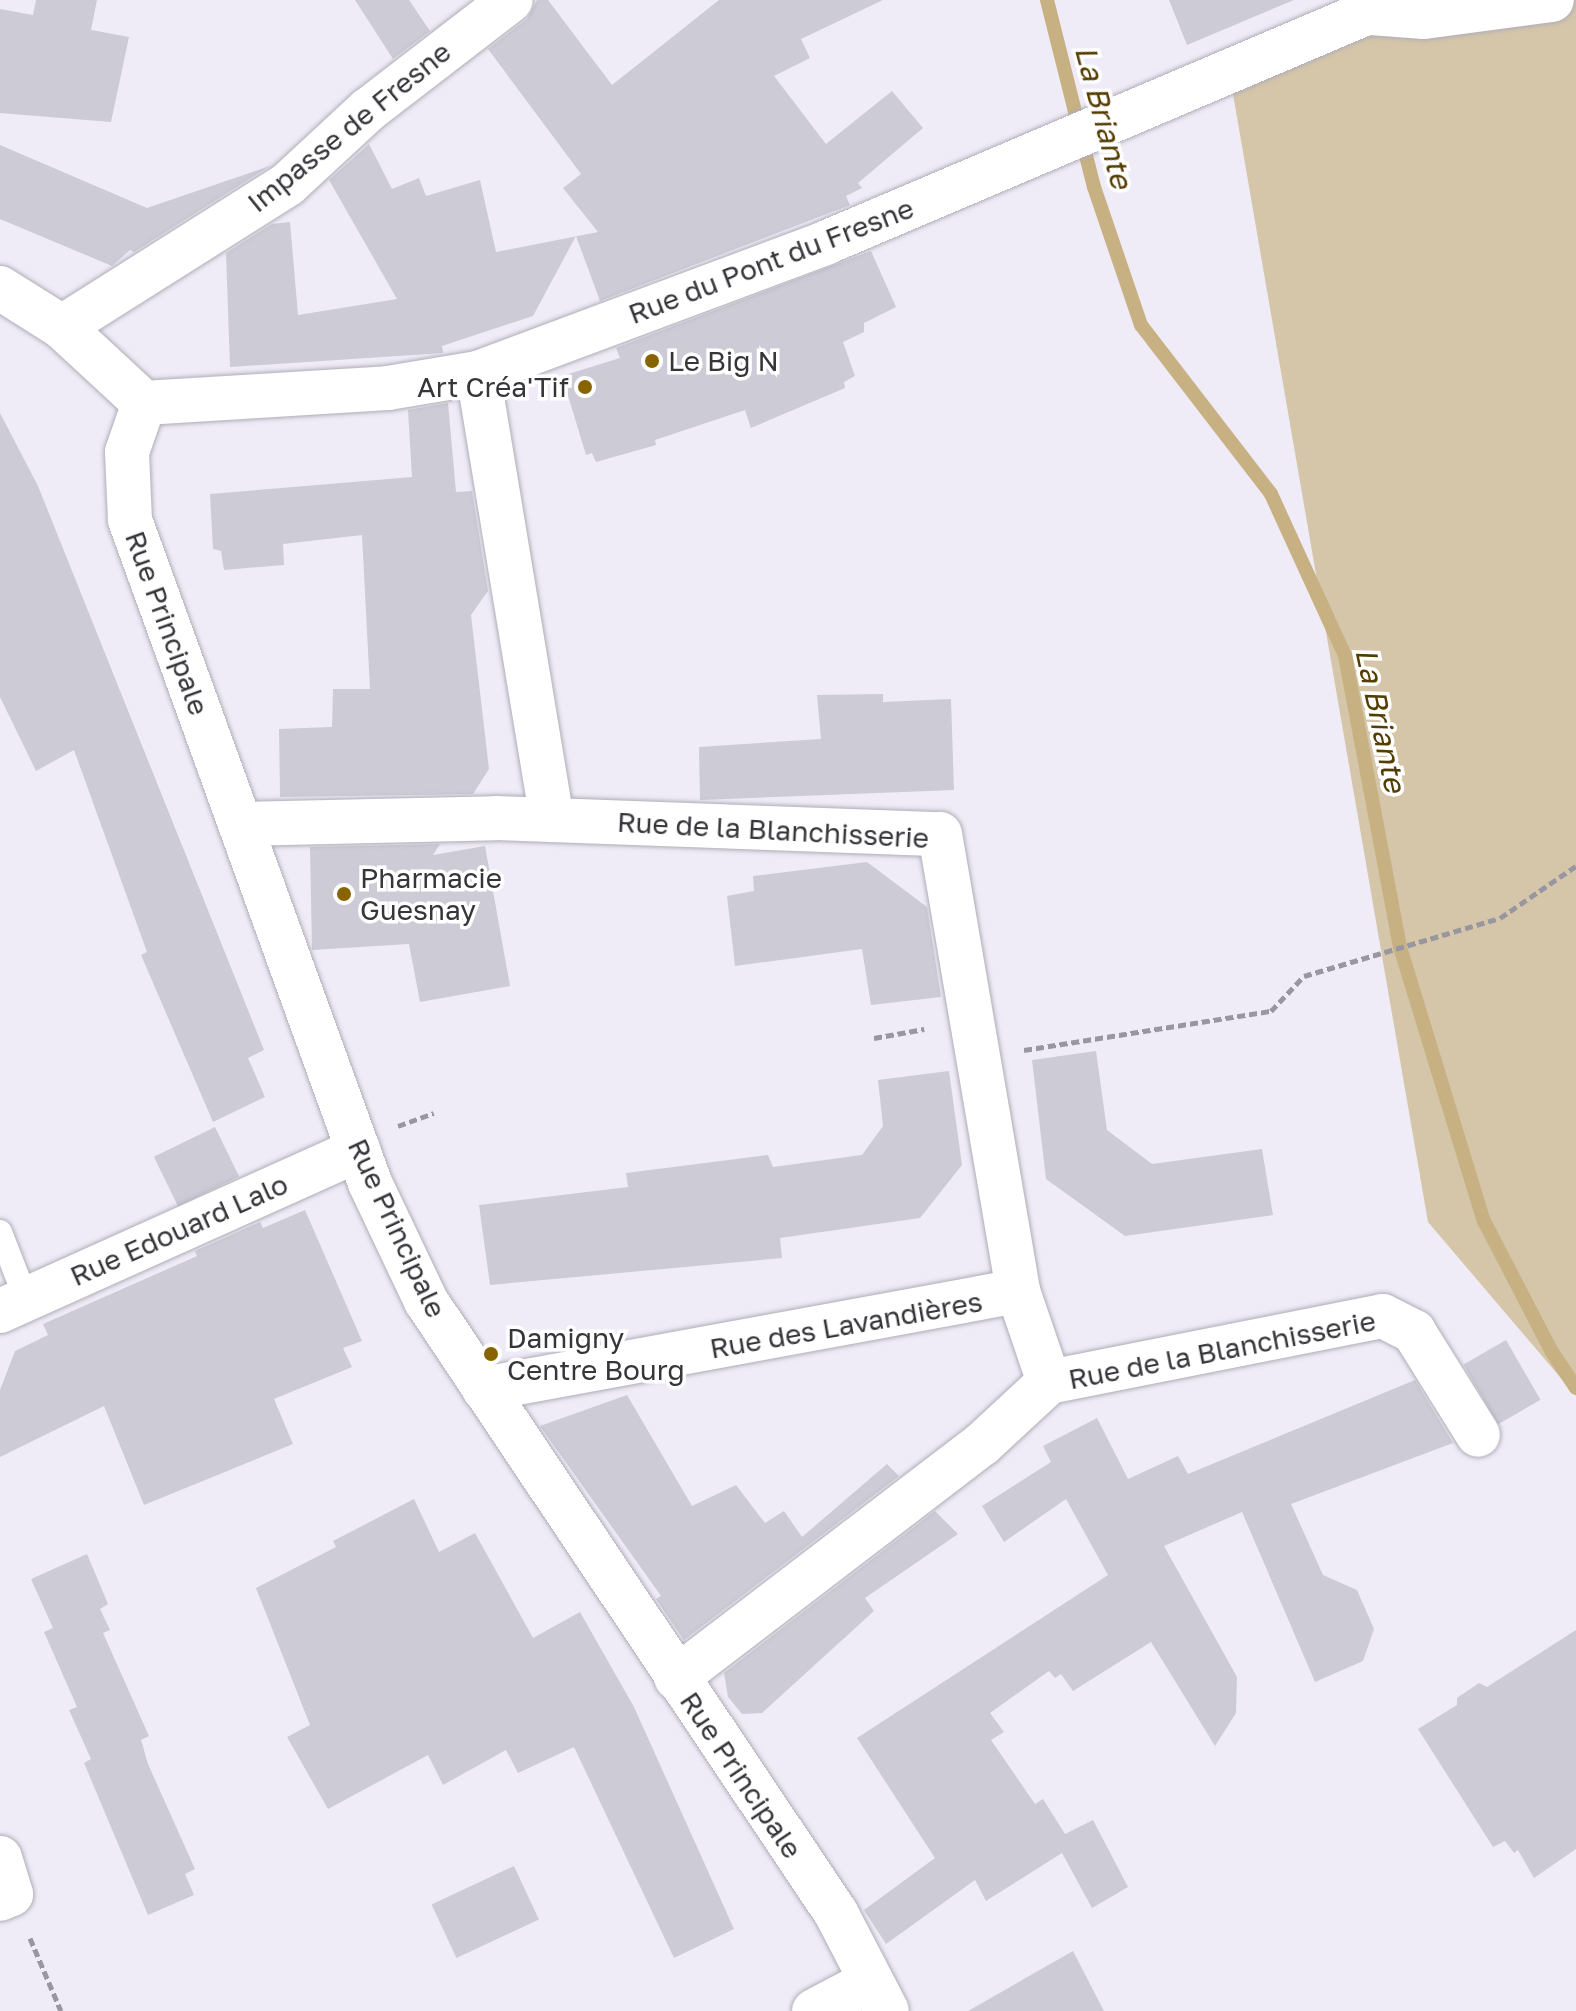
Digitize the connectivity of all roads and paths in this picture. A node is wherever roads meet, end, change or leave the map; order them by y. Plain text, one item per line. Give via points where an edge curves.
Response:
1 (511, 0) edge
2 (1552, 0) edge
3 (1384, 6) edge
4 (0, 288) edge
5 (62, 327) junction
6 (478, 373) junction
7 (144, 403) junction
8 (552, 820) junction
9 (240, 824) junction
10 (1576, 866) edge
11 (978, 1058) junction
12 (434, 1113) dead end
13 (406, 1121) dead end
14 (359, 1150) junction
15 (0, 1232) edge
16 (1018, 1291) junction
17 (13, 1305) edge
18 (1049, 1382) junction
19 (484, 1389) junction
20 (1478, 1435) dead end
21 (676, 1678) junction
22 (4, 1883) edge
23 (879, 1996) edge
24 (61, 2011) edge
25 (814, 2011) edge

1 - 5 street, Impasse de Fresne via 368,110 288,184
2 - 3 street, Rue du Pont du Fresne via 1424,17
3 - 6 street, Rue du Pont du Fresne via 825,243
4 - 5 street
5 - 7 street
6 - 7 street, Rue du Pont du Fresne via 388,388
6 - 8 street
7 - 9 street, Rue Principale via 127,452 130,520
8 - 9 street, Rue de la Blanchisserie
8 - 11 street, Rue de la Blanchisserie via 940,834
9 - 14 street, Rue Principale
10 - 11 path via 1500,918 1304,976 1271,1011
11 - 16 street, Rue de la Blanchisserie
12 - 13 path
14 - 17 street, Rue Edouard Lalo
14 - 19 street, Rue Principale via 426,1301
15 - 17 lane
16 - 18 street, Rue de la Blanchisserie
16 - 19 street, Rue des Lavandières
18 - 20 street, Rue de la Blanchisserie via 1383,1316 1414,1332
18 - 21 street, Rue de la Blanchisserie via 982,1444
19 - 21 street, Rue Principale
21 - 23 street, Rue Principale via 836,1913
22 - 24 path
23 - 25 street

